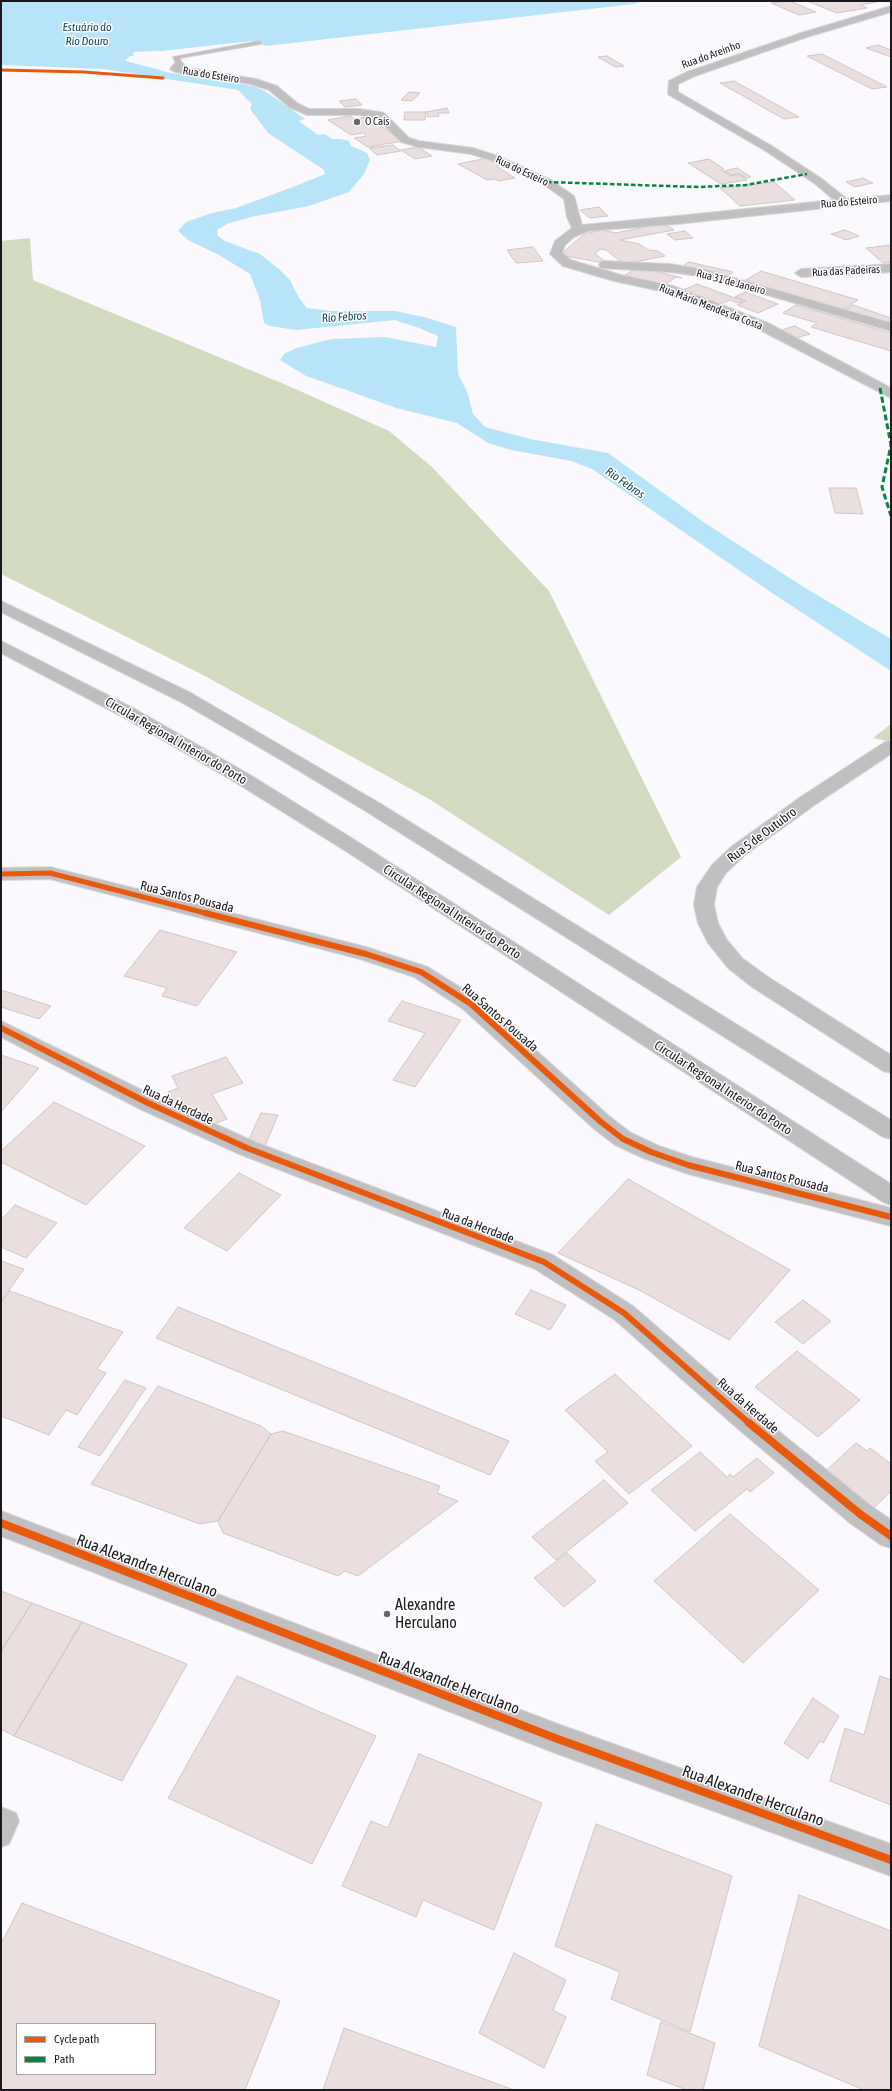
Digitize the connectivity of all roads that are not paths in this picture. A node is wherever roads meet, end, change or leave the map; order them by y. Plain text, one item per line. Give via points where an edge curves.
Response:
1 (891, 9) edge
2 (259, 43) dead end
3 (179, 64) joint
4 (891, 198) edge
5 (843, 202) junction
6 (578, 229) junction
7 (567, 263) junction
8 (891, 268) edge
9 (801, 273) dead end
10 (891, 328) edge
11 (891, 394) edge
12 (1, 606) edge
13 (1, 646) edge
14 (891, 746) edge
15 (1, 874) edge
16 (1, 1028) edge
17 (891, 1065) edge
18 (891, 1131) edge
19 (891, 1196) edge
20 (891, 1217) edge
21 (1, 1523) edge
22 (891, 1536) edge
23 (1, 1818) edge
24 (1, 1836) edge
25 (891, 1860) edge

1 - 5 street, Rua do Areinho via 790,40 691,74 674,83 674,93 768,148 818,181
2 - 3 lane via 176,57
3 - 6 street, Rua do Esteiro via 175,69 252,81 273,88 307,112 359,112 380,115 405,140 473,151 494,158 547,182 570,198
4 - 5 street, Rua do Esteiro
5 - 6 street, Rua do Esteiro
6 - 7 street via 559,244 556,254
7 - 10 street, Rua 31 de Janeiro via 670,268 706,274
7 - 11 street, Rua Mário Mendes da Costa via 668,289 721,309 763,326
8 - 9 street, Rua das Padeiras
12 - 18 highway via 185,697 263,742 374,808
13 - 19 highway, Circular Regional Interior do Porto via 129,713 245,780
14 - 17 street, Rua 5 de Outubro via 738,851 719,869 707,887 704,905 708,923 718,942 735,963 760,982
15 - 20 street, Rua Santos Pousada via 50,873 366,954 414,969 471,1004 623,1139 688,1165
16 - 22 street, Rua da Herdade via 148,1103 247,1148 544,1262 624,1313 746,1420 860,1514
21 - 25 street, Rua Alexandre Herculano via 555,1738
23 - 24 lane via 8,1821

